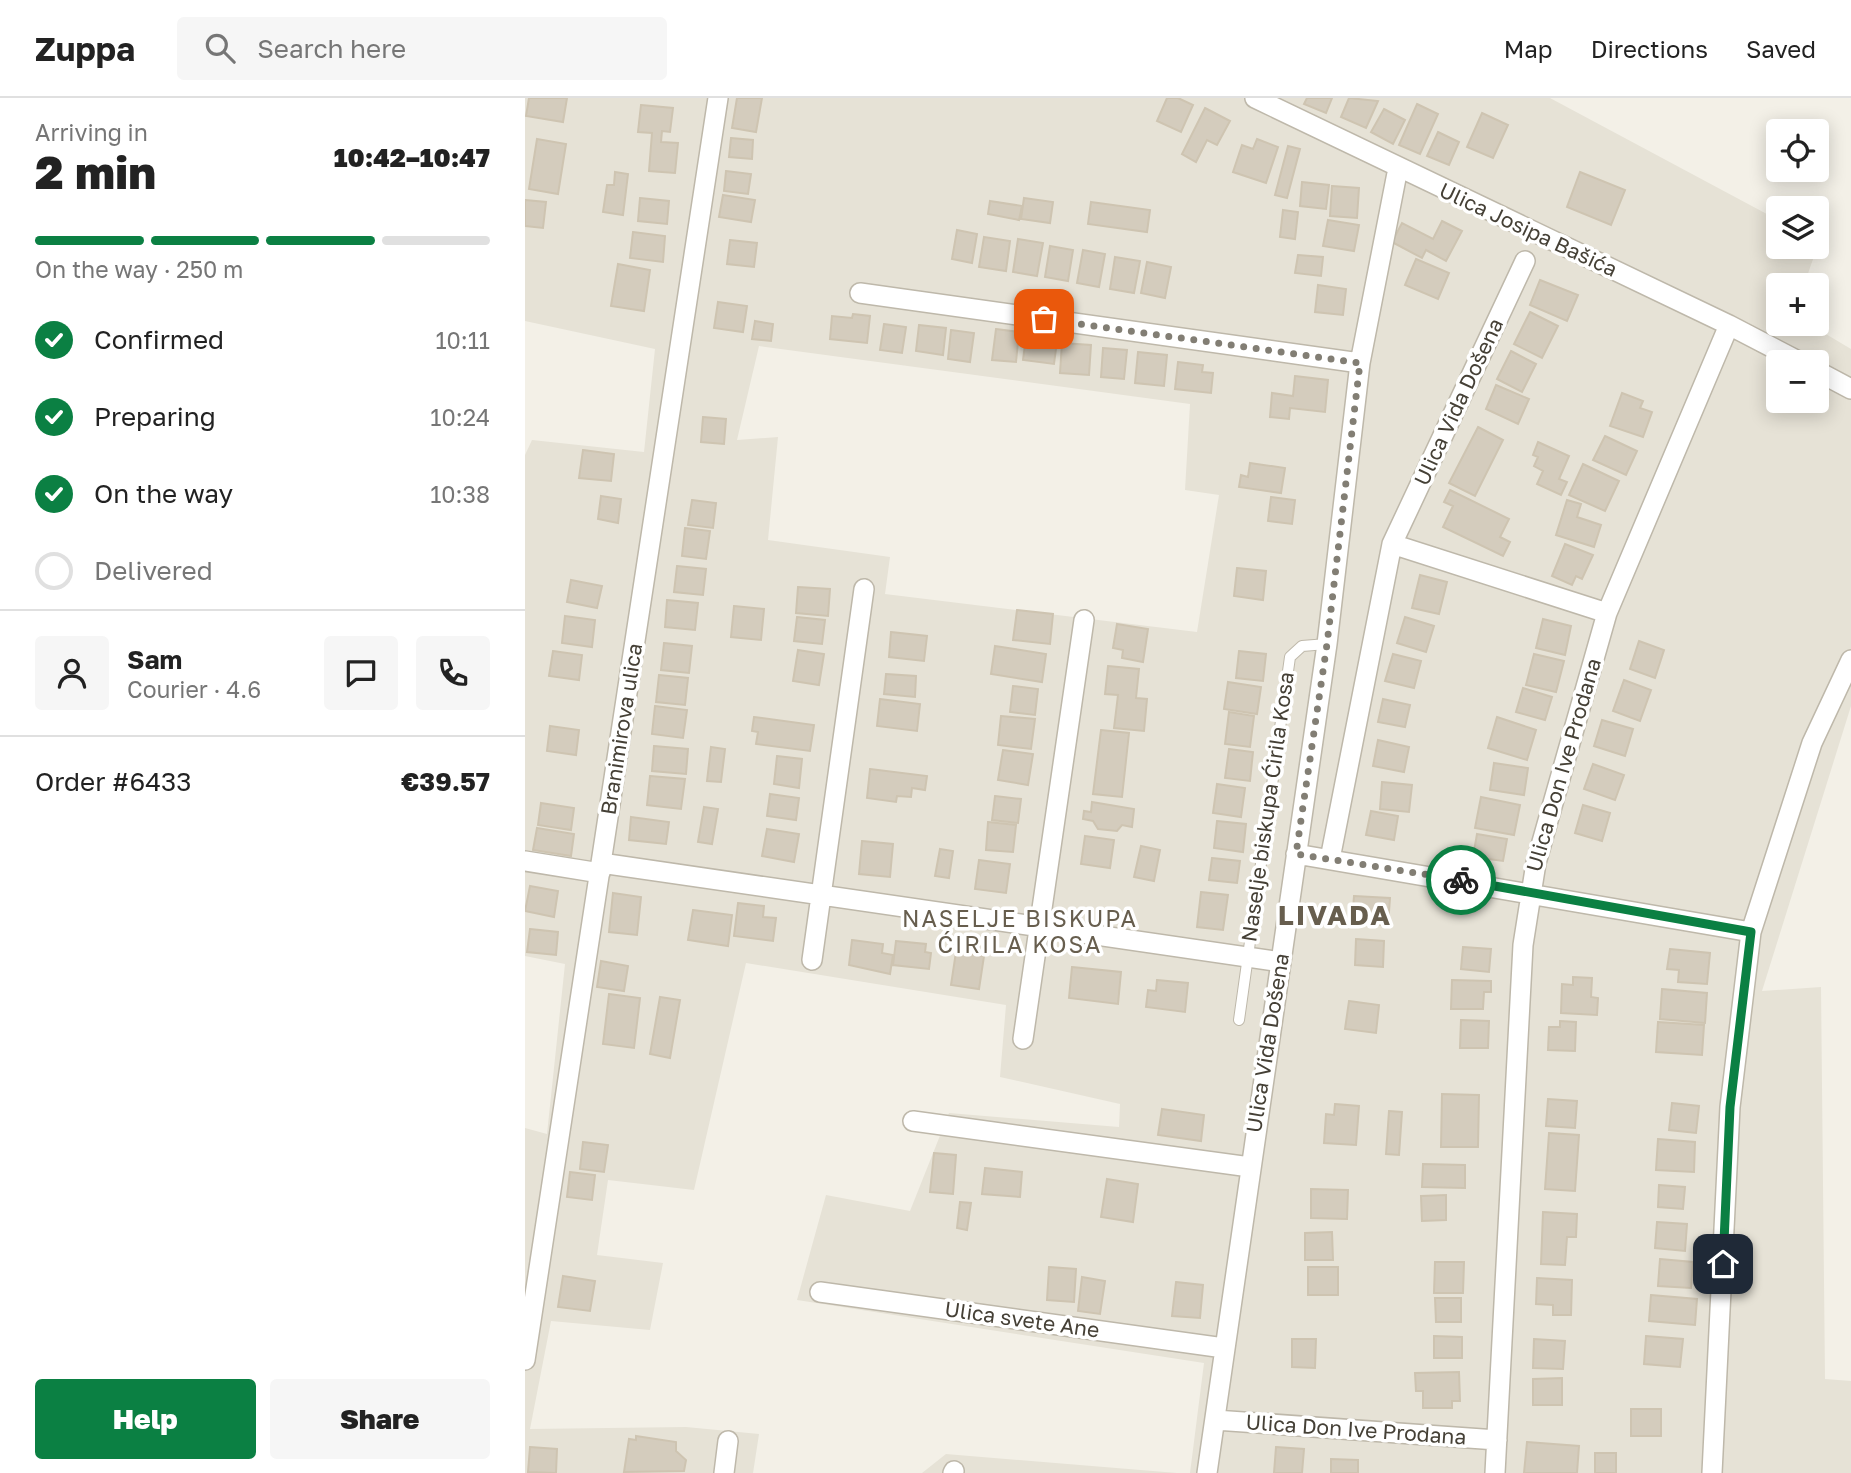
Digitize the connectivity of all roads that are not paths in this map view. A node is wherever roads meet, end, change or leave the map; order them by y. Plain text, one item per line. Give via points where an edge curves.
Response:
1 (718, 98) edge
2 (1255, 98) edge
3 (1398, 168) junction
4 (1525, 261) dead end
5 (860, 293) dead end
6 (1729, 325) junction
7 (1777, 350) edge
8 (1360, 363) junction
9 (1829, 377) edge
10 (1851, 389) edge
11 (1392, 544) junction
12 (864, 589) dead end
13 (1607, 613) junction
14 (1084, 620) dead end
15 (1327, 644) junction
16 (1851, 660) edge
17 (1296, 854) junction
18 (1330, 859) junction
19 (525, 861) edge
20 (601, 868) junction
21 (1530, 892) junction
22 (820, 895) junction
23 (1040, 927) junction
24 (1751, 932) junction
25 (1246, 957) junction
26 (813, 960) dead end
27 (1281, 962) junction
28 (1239, 1020) dead end
29 (1023, 1039) dead end
30 (913, 1121) dead end
31 (1250, 1167) junction
32 (820, 1292) dead end
33 (1224, 1349) junction
34 (525, 1360) edge
35 (1215, 1419) junction
36 (1497, 1440) junction
37 (728, 1441) dead end
38 (724, 1473) edge
39 (1207, 1473) edge
40 (1495, 1473) edge
41 (1712, 1473) edge

1 - 20 street, Branimirova ulica
2 - 3 street, Ulica Josipa Bašića
3 - 6 street, Ulica Josipa Bašića
3 - 8 street, Ulica Vida Došena
4 - 11 street, Ulica Vida Došena
5 - 8 street
6 - 7 street, Ulica Josipa Bašića
6 - 13 street, Ulica Don Ive Prodana
8 - 15 street, Ulica Vida Došena
9 - 10 street
11 - 13 street
11 - 18 street, Ulica Vida Došena
12 - 22 street
13 - 21 street, Ulica Don Ive Prodana
14 - 23 street
15 - 17 street, Ulica Vida Došena
15 - 25 lane, Naselje biskupa Ćirila Kosa via 1301,646 1290,657
16 - 24 street via 1812,743
17 - 18 street
17 - 27 street, Ulica Vida Došena
18 - 21 street
19 - 20 street, Naselje biskupa Ćirila Kosa
20 - 22 street, Naselje biskupa Ćirila Kosa
20 - 34 street, Branimirova ulica
21 - 24 street
21 - 36 street, Ulica Don Ive Prodana via 1523,945
22 - 23 street, Naselje biskupa Ćirila Kosa
22 - 26 street
23 - 25 street, Naselje biskupa Ćirila Kosa
23 - 29 street
24 - 41 street via 1730,1107
25 - 27 street, Naselje biskupa Ćirila Kosa
25 - 28 lane, Naselje biskupa Ćirila Kosa
27 - 31 street, Ulica Vida Došena
30 - 31 street
31 - 33 street, Ulica Vida Došena
32 - 33 street, Ulica svete Ane
33 - 35 street, Ulica Vida Došena
35 - 36 street, Ulica Don Ive Prodana
35 - 39 street, Ulica Vida Došena
36 - 40 street, Ulica Don Ive Prodana
37 - 38 street

